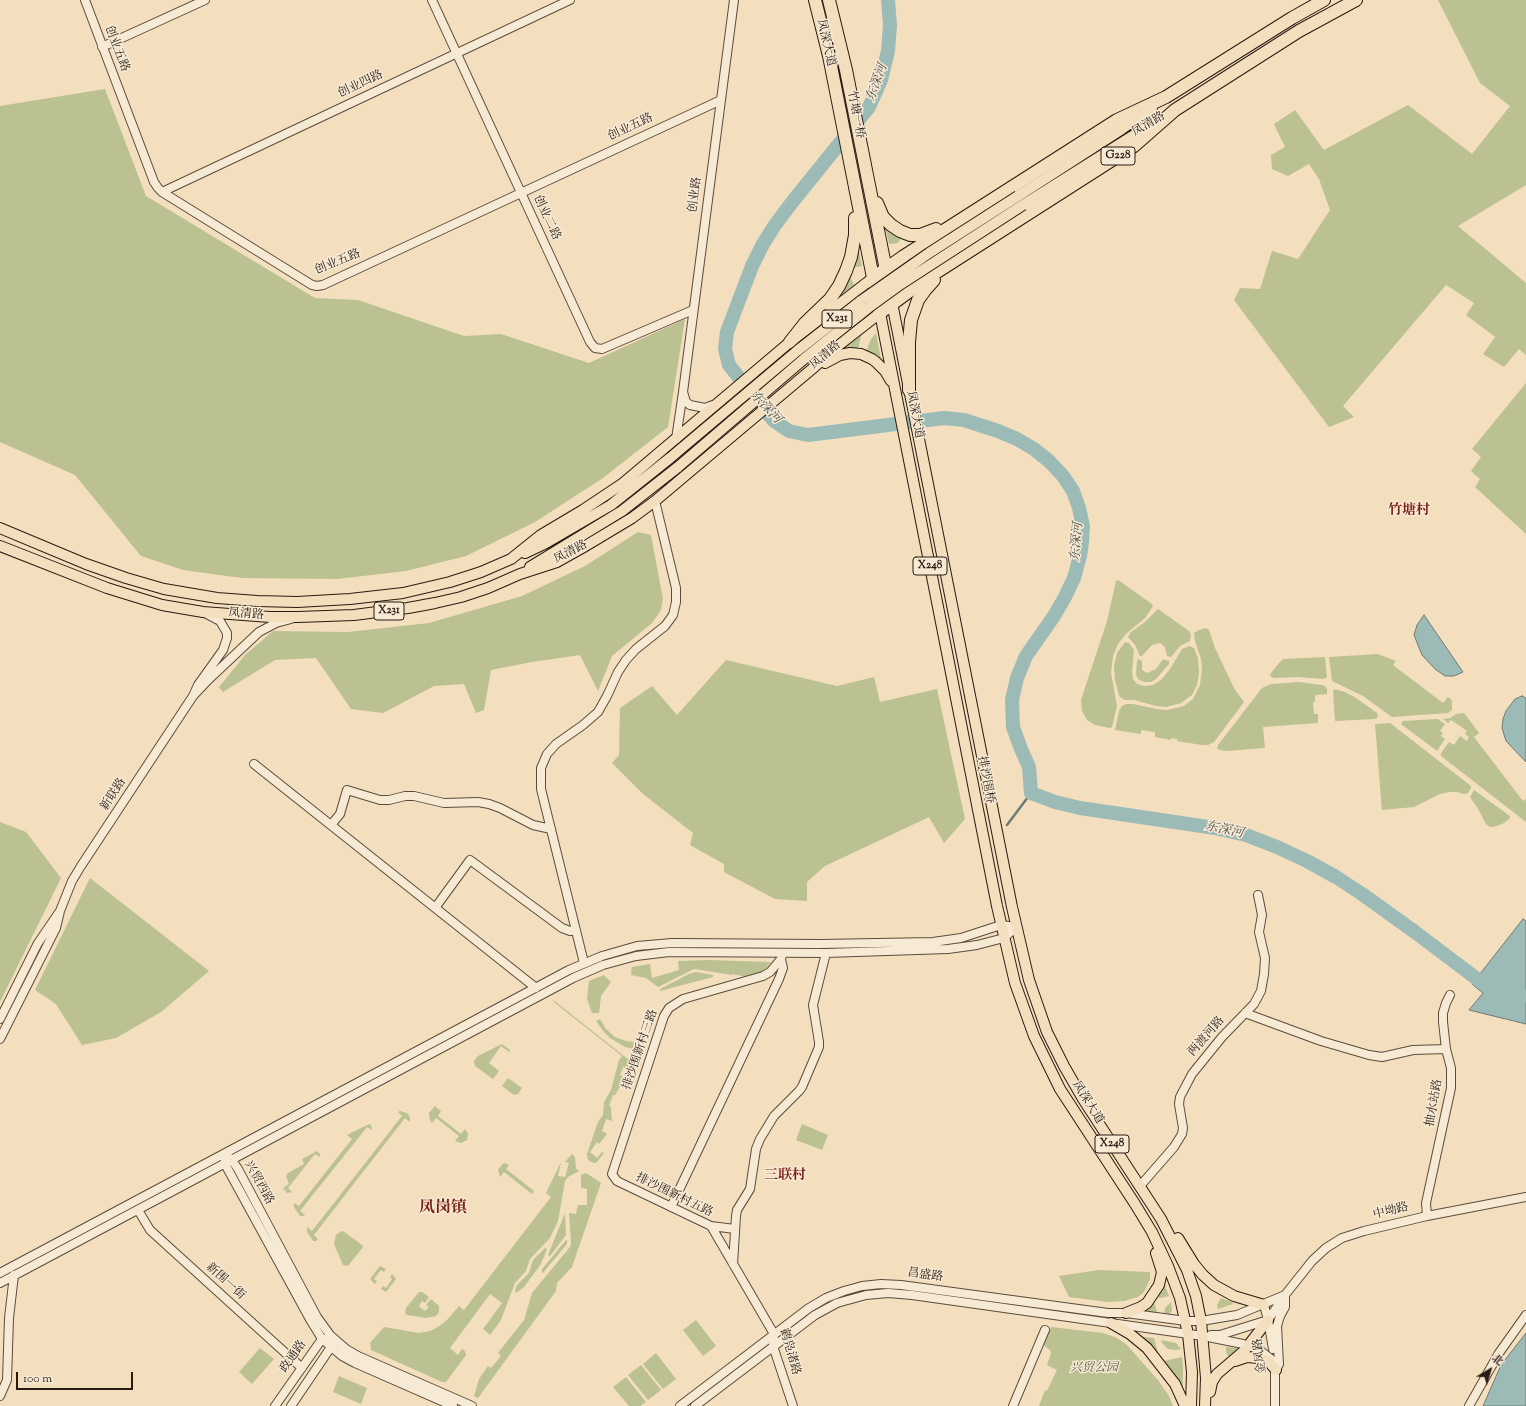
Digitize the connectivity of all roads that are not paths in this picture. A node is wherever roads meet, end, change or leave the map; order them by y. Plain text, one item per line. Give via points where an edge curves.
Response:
1 (85, 0) edge
2 (205, 0) edge
3 (432, 0) edge
4 (570, 0) edge
5 (734, 0) edge
6 (815, 0) edge
7 (829, 0) edge
8 (1324, 0) edge
9 (1356, 0) edge
10 (102, 47) junction
11 (457, 54) junction
12 (846, 70) joint
13 (834, 86) joint
14 (1166, 97) junction
15 (721, 100) junction
16 (1175, 110) junction
17 (865, 166) junction
18 (853, 177) junction
19 (162, 192) junction
20 (521, 193) junction
21 (994, 199) junction
22 (1020, 201) junction
23 (966, 253) junction
24 (885, 269) junction
25 (873, 278) junction
26 (892, 303) junction
27 (694, 310) junction
28 (880, 313) junction
29 (790, 342) junction
30 (812, 369) junction
31 (895, 390) junction
32 (910, 390) junction
33 (683, 392) junction
34 (717, 403) junction
35 (676, 439) junction
36 (655, 501) junction
37 (0, 528) edge
38 (0, 546) edge
39 (512, 558) junction
40 (520, 574) junction
41 (203, 612) junction
42 (298, 617) junction
43 (965, 669) joint
44 (951, 674) joint
45 (193, 696) junction
46 (254, 764) dead end
47 (331, 825) junction
48 (551, 829) junction
49 (1007, 882) joint
50 (994, 890) joint
51 (1258, 895) dead end
52 (435, 908) junction
53 (60, 911) junction
54 (1001, 926) junction
55 (1016, 927) junction
56 (576, 930) junction
57 (1004, 938) junction
58 (826, 953) junction
59 (782, 956) junction
60 (584, 963) junction
61 (536, 988) junction
62 (1450, 995) dead end
63 (1245, 1013) junction
64 (0, 1019) edge
65 (0, 1039) edge
66 (1446, 1049) junction
67 (225, 1154) junction
68 (229, 1162) junction
69 (612, 1174) joint
70 (1140, 1186) junction
71 (1526, 1197) edge
72 (1150, 1201) junction
73 (1135, 1204) junction
74 (671, 1207) junction
75 (138, 1210) junction
76 (1427, 1216) junction
77 (710, 1226) junction
78 (735, 1229) junction
79 (733, 1264) junction
80 (0, 1273) edge
81 (14, 1275) junction
82 (0, 1283) edge
83 (1285, 1295) junction
84 (1264, 1305) junction
85 (1126, 1313) junction
86 (1526, 1315) edge
87 (1268, 1320) junction
88 (1186, 1321) junction
89 (1201, 1322) junction
90 (1111, 1323) junction
91 (1045, 1330) dead end
92 (774, 1334) junction
93 (1188, 1334) junction
94 (1203, 1336) junction
95 (322, 1339) junction
96 (333, 1344) junction
97 (773, 1346) junction
98 (1248, 1346) junction
99 (1229, 1362) junction
100 (302, 1368) junction
101 (1276, 1370) junction
102 (0, 1396) edge
103 (275, 1406) edge
104 (291, 1406) edge
105 (453, 1406) edge
106 (472, 1406) edge
107 (680, 1406) edge
108 (695, 1406) edge
109 (793, 1406) edge
110 (1013, 1406) edge
111 (1185, 1406) edge
112 (1191, 1406) edge
113 (1206, 1406) edge
114 (1275, 1406) edge
115 (1469, 1406) edge

1 - 10 street, 创业五路
2 - 10 street
3 - 11 street, 创业二路
4 - 11 street, 创业四路
5 - 15 street, 创业路
6 - 13 highway, 凤深大道
7 - 12 highway, 凤深大道 / G228
8 - 14 highway, 凤清路 / G228
9 - 16 highway, 凤清路 / G228 via 1299,32
10 - 19 street, 创业五路 via 154,182
11 - 19 street, 创业四路
11 - 20 street, 创业二路
12 - 17 highway, 竹塘一桥 / G228
13 - 18 highway, 竹塘一桥
14 - 21 highway, 凤清路 / G228 via 1117,120
14 - 22 main road, 凤清路 / X231
15 - 20 street, 创业五路
15 - 27 street, 创业路
16 - 22 main road, 凤清路 / X231
16 - 23 highway, 凤清路 / G228 via 1134,146
17 - 21 highway, G228 via 883,217 896,229 910,235 930,232 968,208
17 - 24 highway, 凤深大道 / G228
18 - 25 highway, 凤深大道
18 - 29 highway via 852,196 856,220 847,270 830,299
19 - 20 street, 创业五路 via 317,286
20 - 27 street, 创业二路 via 595,348 602,349
21 - 24 highway, 凤清路 / G228
22 - 39 main road, 凤清路 / X231, bridge via 929,253 862,300 611,505 546,543
22 - 40 main road, 凤清路 / X231, bridge via 868,308 622,511
23 - 26 highway, 凤清路 / G228
23 - 32 highway via 931,284 918,300 911,326
24 - 25 highway, 凤清路 / G228
24 - 26 highway, 凤深大道 / G228
25 - 28 highway, 凤深大道
25 - 29 main road, 凤清路 / X231
26 - 28 highway, 凤清路 / G228
26 - 32 main road, 凤深大道 / X248
27 - 33 street, 创业路
28 - 30 main road, 凤清路 / X231
28 - 31 main road, 凤深大道 / X248
29 - 34 main road, 凤清路 / X231
30 - 31 main road via 840,354 861,354 880,366
30 - 36 main road, 凤清路 / X231
31 - 44 main road, 凤深大道 / X248
32 - 43 main road, 凤深大道 / X248
33 - 34 street via 686,402 694,407 705,408
33 - 35 street, 创业路
34 - 35 main road, 凤清路 / X231
35 - 39 main road, 凤清路 / X231 via 622,484 541,534
36 - 40 main road, 凤清路 / X231 via 607,534 557,562
36 - 48 street via 676,588 675,608 670,621 626,660 598,712 547,754 541,768 540,779
37 - 39 main road, 凤清路 / X231 via 86,564 138,582 191,594 244,600 323,601 403,593 467,577
38 - 41 main road, 凤清路 / X231 via 107,588 162,604
40 - 42 main road, 凤清路 / X231 via 482,590 435,603 354,615
41 - 42 main road, 凤清路 / X231
41 - 45 street, 新联路 via 220,621 227,638 223,650
42 - 45 street, 新联路 via 276,623 259,632
43 - 49 main road, 排沙围桥 / X248
44 - 50 main road, 排沙围桥 / X248
45 - 53 street, 新联路 via 81,866
46 - 47 street
47 - 48 street via 340,814 347,790 380,800 414,796 444,803 489,804 533,825
47 - 52 street
48 - 56 street
49 - 55 main road, 凤深大道 / X248
50 - 54 main road, 凤深大道 / X248
51 - 63 street, 两渡河路 via 1262,915 1259,932 1264,950 1264,974 1258,998
52 - 56 street via 470,860 562,928
52 - 61 street
53 - 64 street, 新联路 via 38,943
53 - 65 street, 新联路 via 56,928
54 - 55 street
54 - 57 main road, 凤深大道 / X248
54 - 60 street via 962,938 933,942 654,944 619,950
55 - 57 street
55 - 70 main road, 凤深大道 / X248 via 1032,992 1055,1049 1083,1099
56 - 60 street
57 - 58 street via 948,949
57 - 73 main road, 凤深大道 / X248 via 1021,1003 1042,1054 1070,1105
58 - 59 street
58 - 78 street via 813,1005 819,1047 802,1086 774,1116 760,1139 750,1188 738,1210
59 - 68 street via 670,952 636,956 602,965
59 - 69 street, 排沙围新村三路 via 770,972 763,976 683,999 669,1008
59 - 74 street via 783,968 779,979
60 - 61 street
61 - 67 street
62 - 66 street, 抽水站路 via 1443,1013
63 - 66 street via 1321,1041 1369,1055 1382,1056 1413,1050
63 - 70 street, 两渡河路 via 1192,1074 1180,1096 1182,1134
66 - 76 street, 抽水站路 via 1451,1068 1451,1088 1426,1203
67 - 68 street, 兴贸西路
67 - 80 street
68 - 75 street
68 - 95 street, 兴贸西路
68 - 96 street, 兴贸西路
69 - 74 street, 排沙围新村五路 via 617,1181
70 - 72 main road, 凤深大道 / X248
71 - 76 street, 中坳路
72 - 84 main road via 1164,1214 1194,1264 1208,1281 1234,1296
72 - 89 main road, 凤深大道 / X248 via 1186,1270 1196,1296
73 - 85 main road via 1162,1272 1159,1285 1152,1297 1141,1307
73 - 88 main road, 凤深大道 / X248 via 1168,1266
74 - 77 street, 排沙围新村五路
75 - 81 street
75 - 100 street, 新围一街 via 150,1230
76 - 83 street, 中坳路 via 1364,1231 1334,1242 1312,1261
77 - 78 street
77 - 79 street, 排沙围新村五路
78 - 79 street
79 - 92 street, 鹤凫渚路
81 - 82 street
81 - 102 street via 7,1374
83 - 84 street, 昌盛路
83 - 87 street, 中坳路
83 - 101 street via 1285,1307 1277,1326 1279,1364
84 - 87 street, 金凤路
84 - 89 street, 昌盛路 via 1237,1315
85 - 88 street, 昌盛路
85 - 92 street, 昌盛路 via 1108,1313 881,1284 853,1288 826,1298
86 - 115 street via 1499,1353
87 - 94 street via 1220,1335
87 - 98 main road
87 - 101 street, 金凤路
88 - 89 street, 昌盛路
88 - 93 main road, 凤深大道 / X248
89 - 94 main road, 凤深大道 / X248
90 - 93 street, 昌盛路
90 - 97 street, 昌盛路 via 912,1295 877,1293 846,1300 827,1308
90 - 111 main road via 1147,1348 1175,1384
91 - 110 street
92 - 97 street, 鹤凫渚路
92 - 107 street, 昌盛路
93 - 94 street, 昌盛路
93 - 112 main road, 凤深大道 / X248 via 1192,1372
94 - 98 street
94 - 113 main road, 凤深大道 / X248
95 - 96 street, 政通路
95 - 100 street, 政通路
96 - 104 street
96 - 105 street, 兴贸西路 via 355,1363
96 - 106 street, 兴贸西路
97 - 108 street, 昌盛路
97 - 109 street, 鹤凫渚路
98 - 99 main road
98 - 101 street via 1267,1355
99 - 101 main road via 1256,1357 1269,1362
99 - 113 main road via 1212,1382
100 - 103 street, 政通路
101 - 114 street, 金凤路

